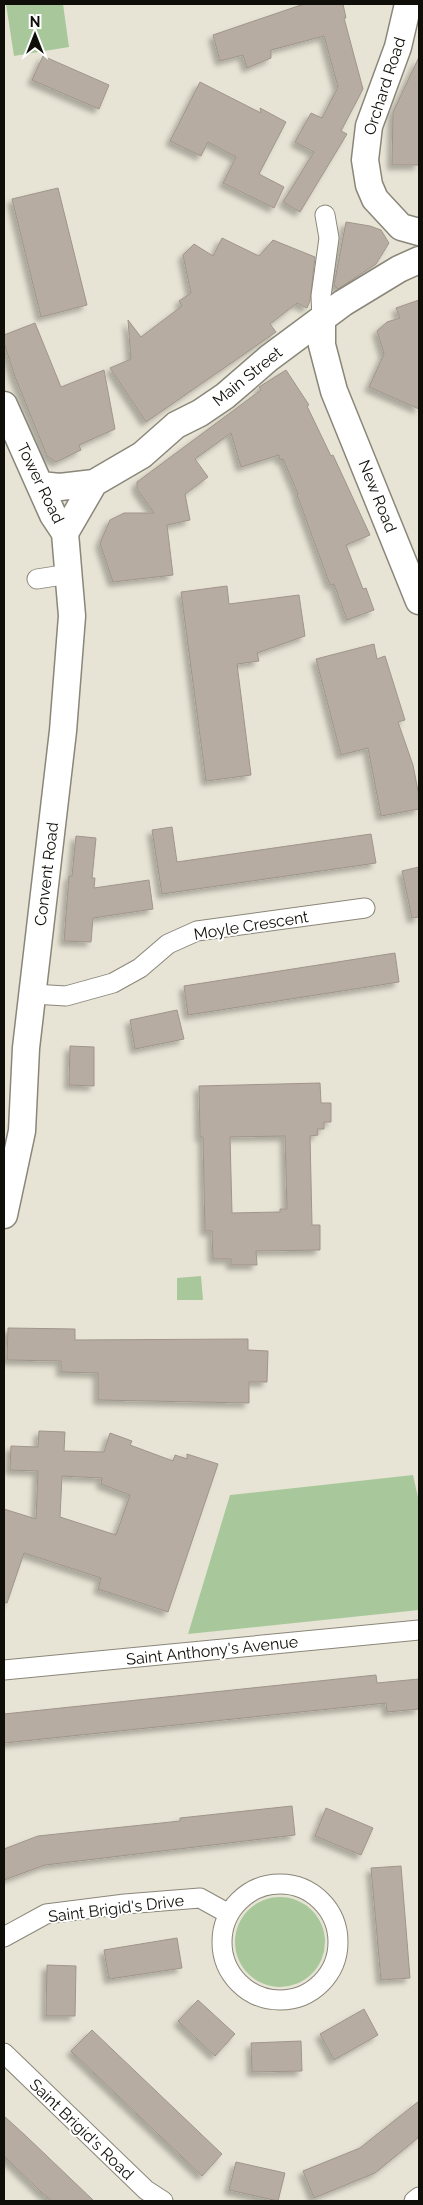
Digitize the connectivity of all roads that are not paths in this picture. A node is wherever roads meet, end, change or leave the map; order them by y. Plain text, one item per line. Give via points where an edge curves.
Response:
1 (408, 4) edge
2 (325, 215) dead end
3 (410, 229) edge
4 (409, 264) edge
5 (315, 323) junction
6 (284, 346) junction
7 (334, 391) junction
8 (4, 406) edge
9 (94, 483) junction
10 (40, 485) junction
11 (66, 533) junction
12 (69, 574) junction
13 (37, 579) dead end
14 (419, 601) edge
15 (365, 908) dead end
16 (32, 994) junction
17 (4, 1215) edge
18 (419, 1630) edge
19 (4, 1670) edge
20 (229, 1914) junction
21 (4, 1936) edge
22 (4, 2053) edge
23 (419, 2197) edge
24 (163, 2201) edge
25 (414, 2201) edge

1 - 3 street, Orchard Road via 398,47 369,126 365,151 374,199
2 - 5 street via 329,238
3 - 4 street via 404,256
4 - 5 street, Main Street
5 - 6 street, Main Street
5 - 7 street, New Road
6 - 7 street, New Road via 305,352
6 - 9 street, Main Street via 225,396 176,425 142,455
7 - 14 street, New Road
8 - 10 street, Tower Road
9 - 10 street, Main Street via 60,487
9 - 11 street
10 - 11 street, Tower Road via 53,515
11 - 12 street, Convent Road
12 - 13 street
12 - 16 street, Convent Road via 72,616 64,713
15 - 16 street, Moyle Crescent via 197,931 168,944 140,968 113,983 66,996
16 - 17 street, Convent Road via 22,1131
18 - 19 street, Saint Anthony's Avenue
20 - 20 street via 240,1900 256,1889 274,1884 292,1885 310,1892 324,1904 334,1920 337,1956 329,1973 318,1986 285,2000 251,1992 227,1966 222,1949 222,1933
20 - 21 street, Saint Brigid's Drive via 200,1898 125,1904 46,1914
22 - 24 street, Saint Brigid's Road via 146,2190
23 - 25 street

